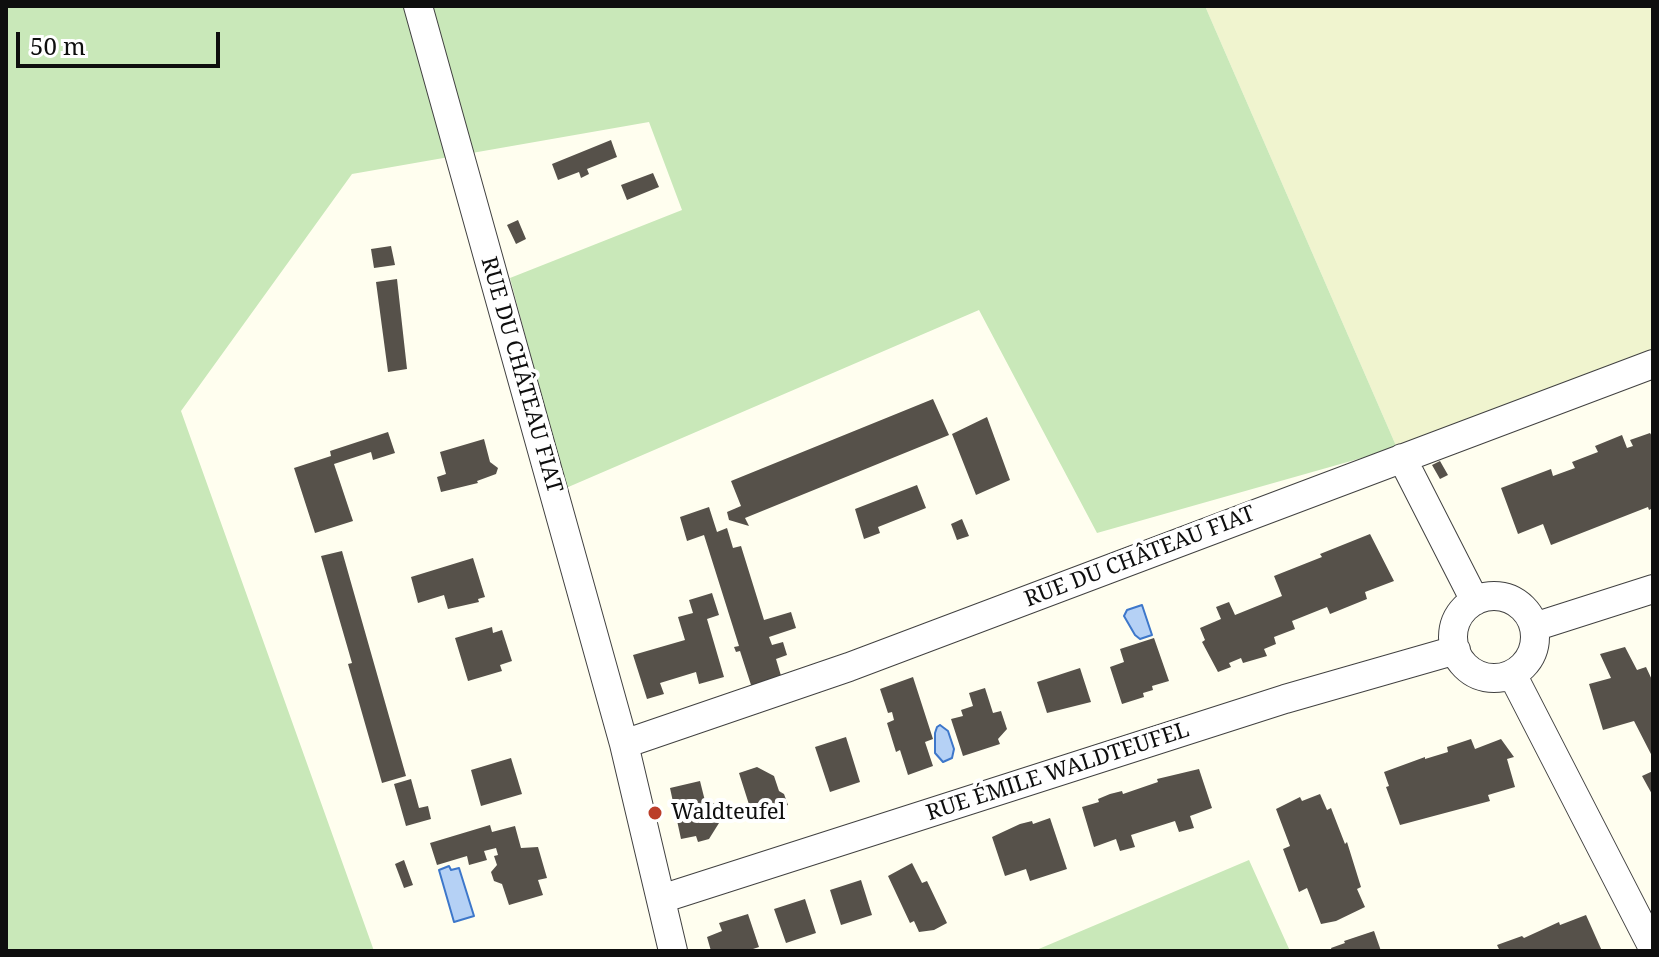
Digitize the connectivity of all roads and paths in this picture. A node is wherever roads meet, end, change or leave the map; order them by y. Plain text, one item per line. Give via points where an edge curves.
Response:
1 (418, 6) edge
2 (1653, 364) edge
3 (1402, 458) junction
4 (1653, 589) edge
5 (1475, 601) junction
6 (1534, 627) junction
7 (1456, 650) junction
8 (1512, 674) junction
9 (624, 744) junction
10 (661, 899) junction
11 (1653, 948) edge
12 (673, 951) edge

1 - 9 street, RUE DU CHÂTEAU FIAT
2 - 3 street, RUE DU CHÂTEAU FIAT
3 - 5 street
3 - 9 street, RUE DU CHÂTEAU FIAT via 849,667
4 - 6 street
5 - 6 street via 1487,596 1511,600 1522,606
5 - 7 street via 1455,627
6 - 8 street via 1531,655
7 - 8 street via 1472,671 1498,677
7 - 10 street, RUE ÉMILE WALDTEUFEL via 1285,699
8 - 11 street
9 - 10 street, RUE DU CHÂTEAU FIAT
10 - 12 street, RUE DU CHÂTEAU FIAT

